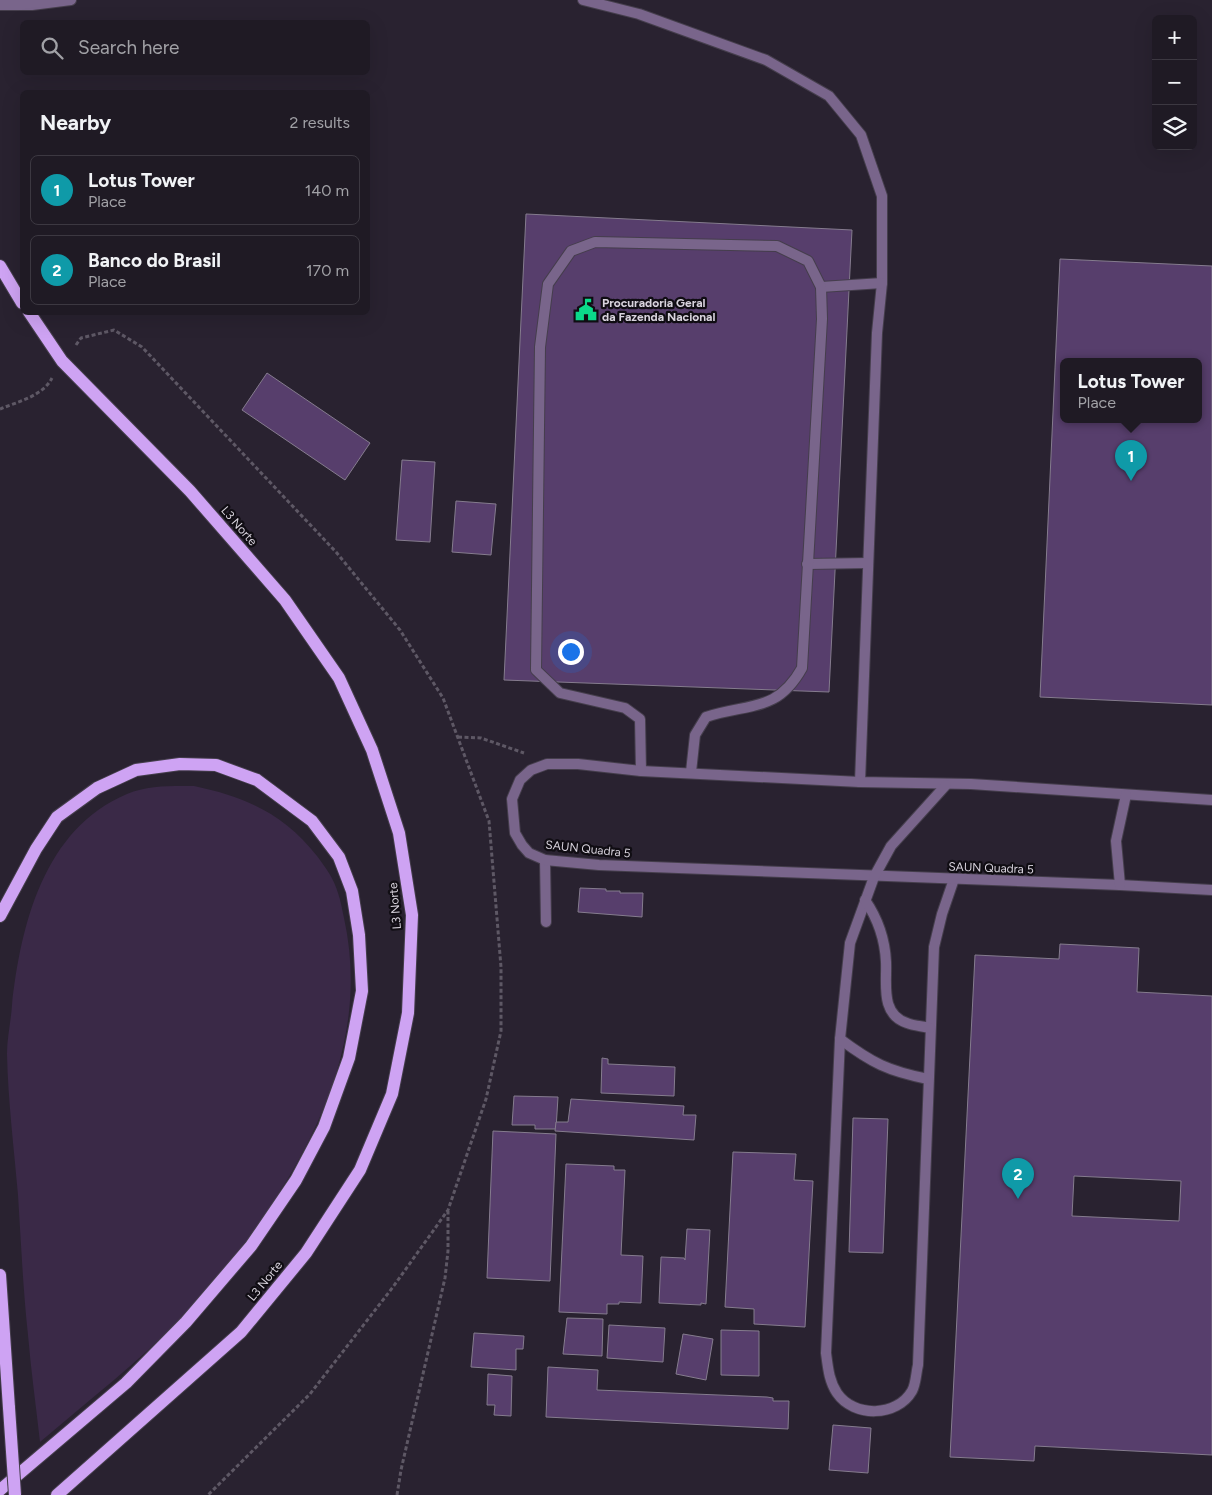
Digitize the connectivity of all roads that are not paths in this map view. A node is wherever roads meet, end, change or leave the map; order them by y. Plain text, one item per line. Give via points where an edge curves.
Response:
1 (71, 0) edge
2 (582, 0) edge
3 (0, 5) edge
4 (0, 266) edge
5 (882, 283) junction
6 (821, 287) junction
7 (20, 300) edge
8 (31, 315) edge
9 (868, 563) junction
10 (807, 564) junction
11 (642, 771) junction
12 (691, 772) junction
13 (860, 782) junction
14 (946, 785) junction
15 (1126, 795) junction
16 (1212, 800) edge
17 (546, 860) junction
18 (874, 877) junction
19 (954, 880) junction
20 (1120, 885) junction
21 (1212, 890) edge
22 (865, 900) junction
23 (0, 916) edge
24 (546, 922) dead end
25 (930, 1028) junction
26 (840, 1039) junction
27 (928, 1079) junction
28 (0, 1275) edge
29 (0, 1490) edge
30 (15, 1495) edge
31 (57, 1495) edge

1 - 3 street
2 - 5 street via 639,14 766,60 830,96 861,135 882,196
4 - 7 main road
5 - 6 street
5 - 9 street
6 - 10 street via 822,318
6 - 11 street via 808,260 777,246 595,242 571,251 548,284 540,347 536,670 560,693 625,708 640,719
8 - 31 main road, L3 Norte via 62,361 197,498 285,600 339,678 372,750 399,833 412,915 408,1013 396,1076 392,1094 360,1170 306,1253 241,1332
9 - 10 street
9 - 13 street
10 - 12 street via 802,668 781,695 756,707 706,717 695,735
11 - 12 street, SAUN Quadra 5
11 - 17 street, SAUN Quadra 5 via 547,764 531,770 520,780 512,799 515,833 529,853
12 - 13 street, SAUN Quadra 5
13 - 14 street, SAUN Quadra 5
14 - 15 street, SAUN Quadra 5
14 - 18 street via 891,846
15 - 16 street, SAUN Quadra 5
15 - 20 street via 1116,841
17 - 18 street, SAUN Quadra 5
17 - 24 street
18 - 19 street, SAUN Quadra 5
18 - 22 street
19 - 20 street, SAUN Quadra 5
19 - 25 street via 934,947
20 - 21 street, SAUN Quadra 5
22 - 25 street via 875,914 882,937 889,1007 906,1023
22 - 26 street via 850,943
23 - 29 main road via 57,817 97,788 136,770 180,764 216,765 257,780 312,821 339,858 352,891 359,935 362,991 349,1058 324,1127 296,1180 250,1246 186,1322 126,1383
25 - 27 street
26 - 27 street via 878,1065 900,1074
26 - 27 street via 827,1361 828,1376 838,1394 854,1408 871,1411 889,1409 903,1403 914,1390 918,1365
28 - 30 main road, bridge

